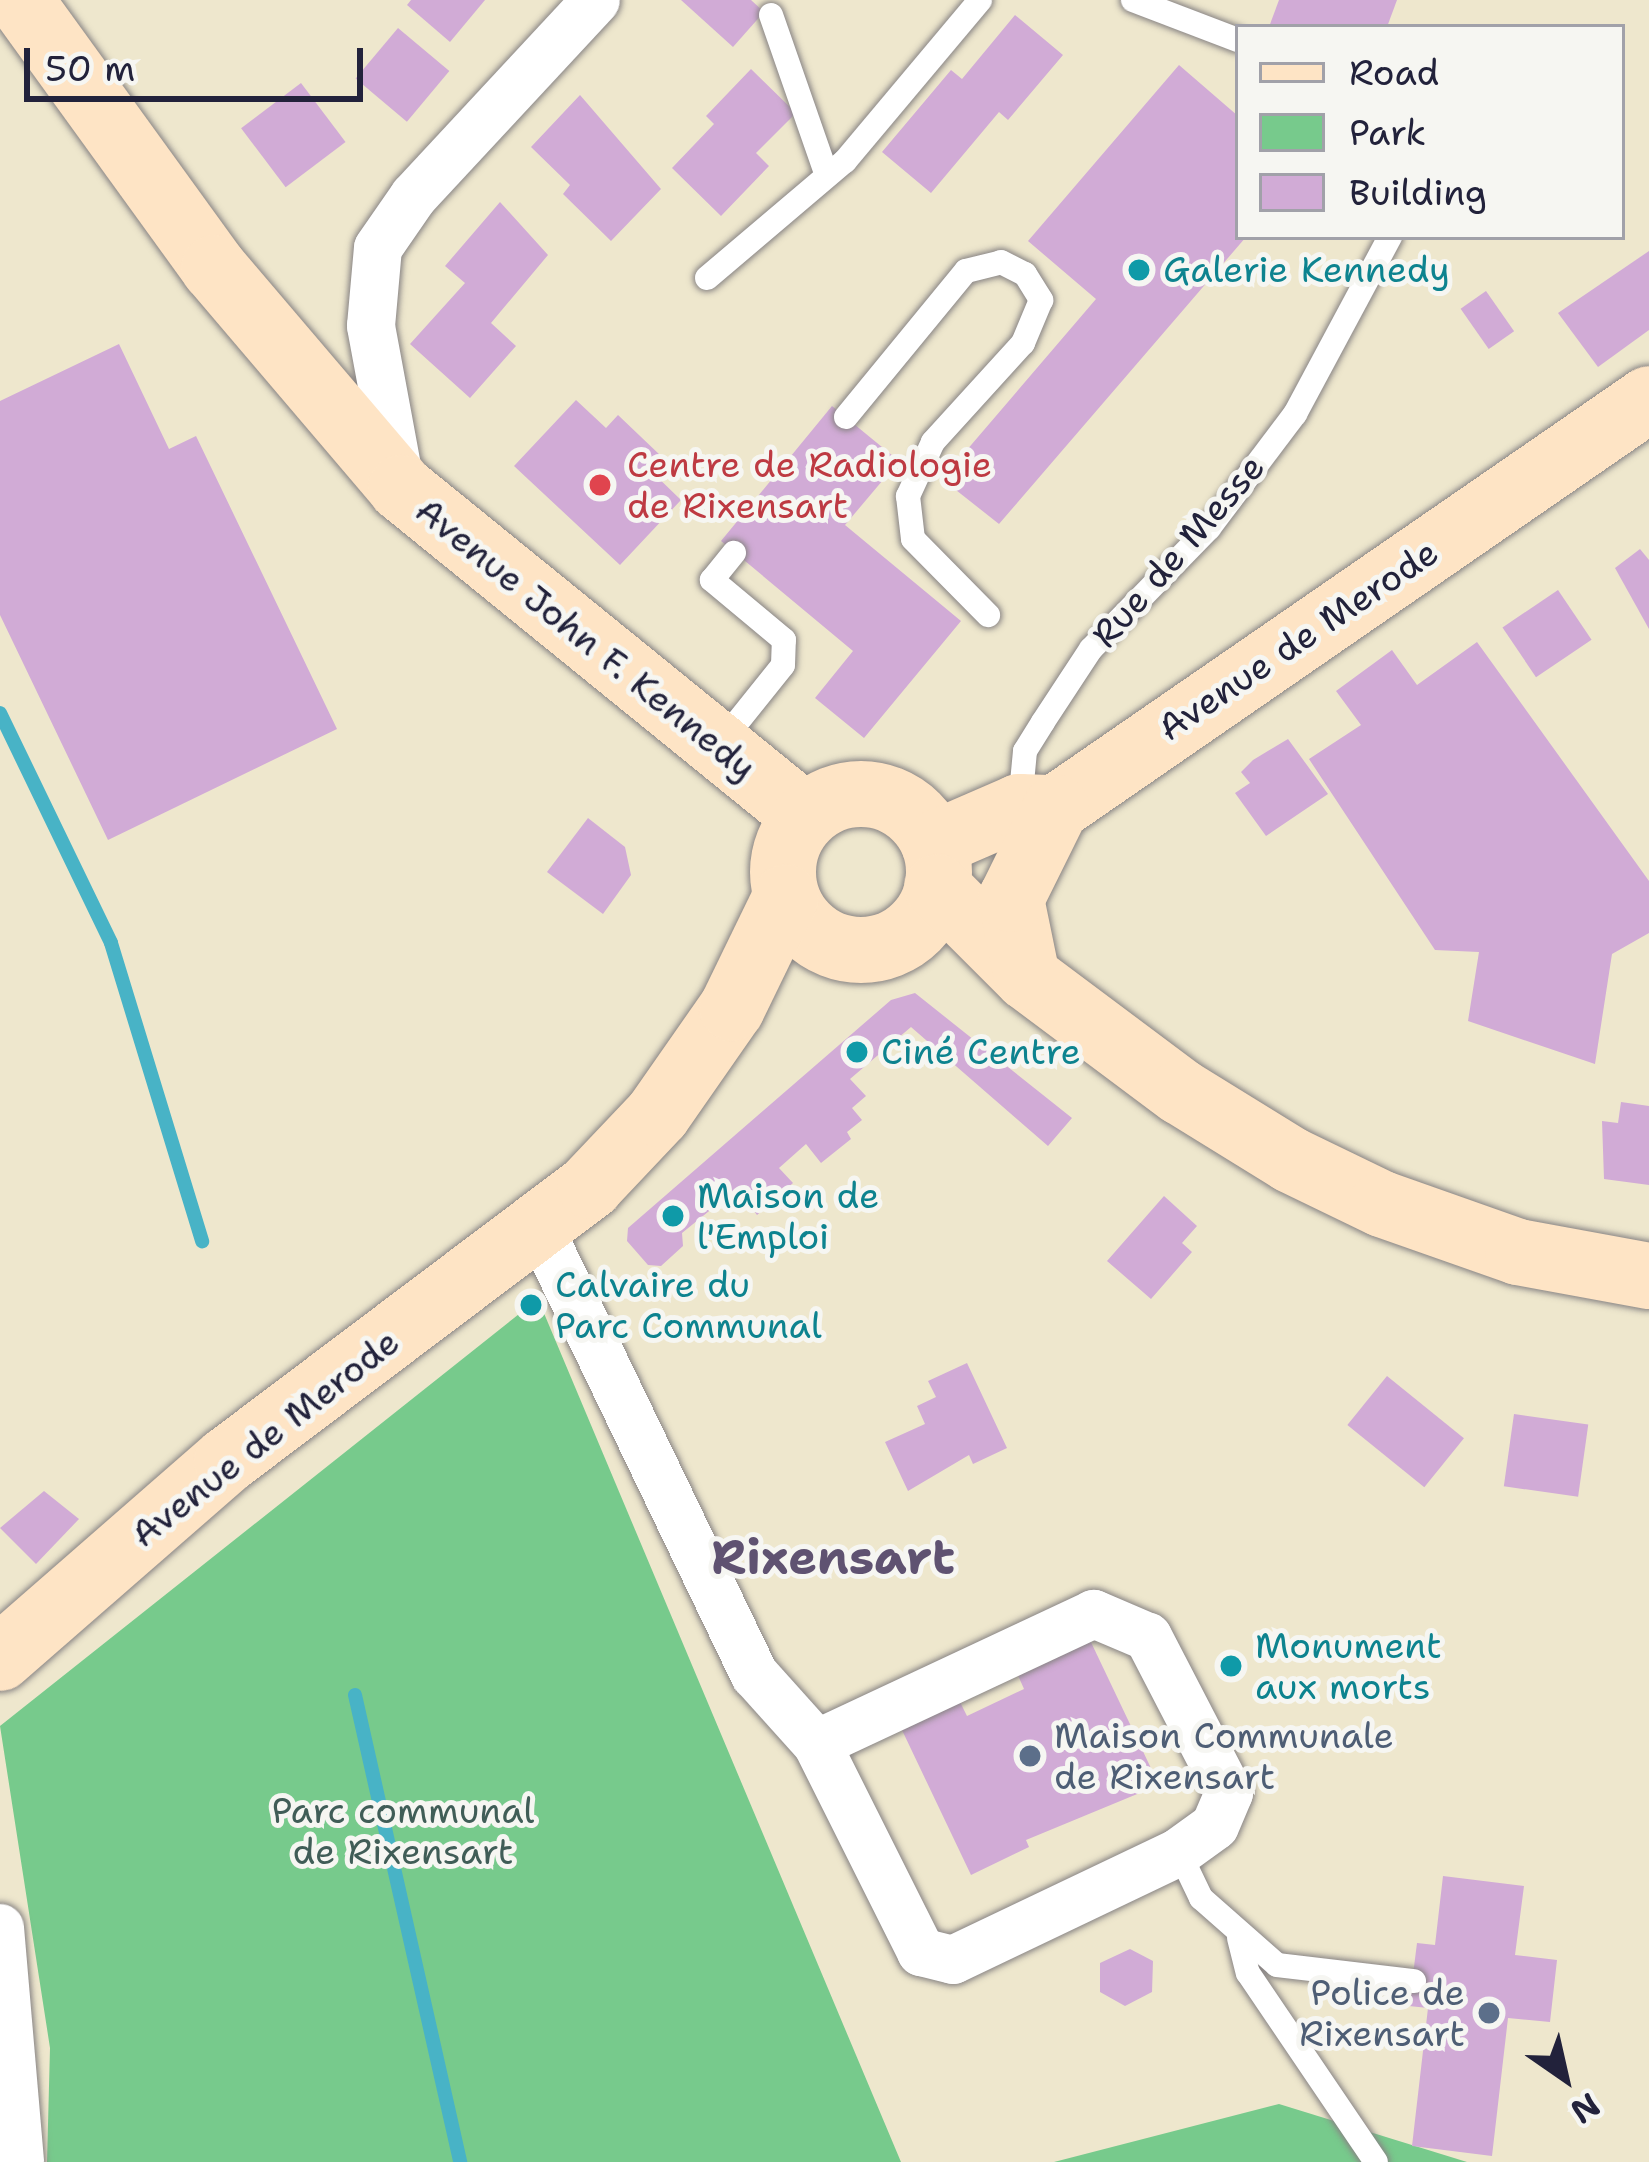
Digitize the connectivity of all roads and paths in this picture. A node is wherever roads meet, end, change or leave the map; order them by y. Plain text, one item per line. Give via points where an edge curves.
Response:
1 (20, 0) edge
2 (596, 0) edge
3 (980, 0) edge
4 (1133, 0) edge
5 (771, 15) dead end
6 (1235, 39) edge
7 (827, 176) junction
8 (1388, 240) edge
9 (707, 278) dead end
10 (1649, 399) edge
11 (846, 417) dead end
12 (401, 488) junction
13 (734, 553) dead end
14 (988, 614) dead end
15 (717, 747) junction
16 (1038, 807) junction
17 (805, 816) junction
18 (936, 865) junction
19 (785, 897) junction
20 (1027, 977) junction
21 (540, 1229) junction
22 (1649, 1276) edge
23 (0, 1658) edge
24 (817, 1744) junction
25 (1179, 1852) junction
26 (0, 1928) edge
27 (1239, 1938) junction
28 (1414, 1981) dead end
29 (20, 2162) edge
30 (1376, 2162) edge

1 - 12 main road, Avenue John F. Kennedy via 214,268
2 - 12 street via 414,196 378,248 371,326
3 - 7 lane
4 - 6 lane
5 - 7 lane
7 - 9 lane
8 - 16 lane, Rue de Messe via 1295,414 1209,528 1091,649 1025,751
10 - 16 main road, Avenue de Merode
11 - 14 lane via 966,271 1001,262 1025,274 1041,300 1023,343 933,442 908,496 913,539
12 - 15 main road, Avenue John F. Kennedy
13 - 15 lane via 712,580 784,640 783,665
15 - 17 main road, Avenue John F. Kennedy
16 - 18 main road, Avenue de Merode
16 - 20 main road via 1010,899
17 - 18 main road via 832,799 864,794 912,813
17 - 19 main road via 788,840
18 - 19 main road via 924,918 898,941 866,950 832,946 804,927
18 - 20 main road
19 - 21 main road, Avenue de Merode via 733,1008 658,1114
20 - 22 main road via 1181,1092 1327,1178 1518,1252
21 - 23 main road, Avenue de Merode via 227,1460
21 - 24 street via 755,1675
24 - 25 street via 921,1952 953,1960
24 - 25 street via 1094,1614 1148,1637 1229,1793 1216,1826
25 - 27 lane via 1201,1898
26 - 29 street
27 - 28 lane via 1277,1965
27 - 30 lane via 1248,1973

